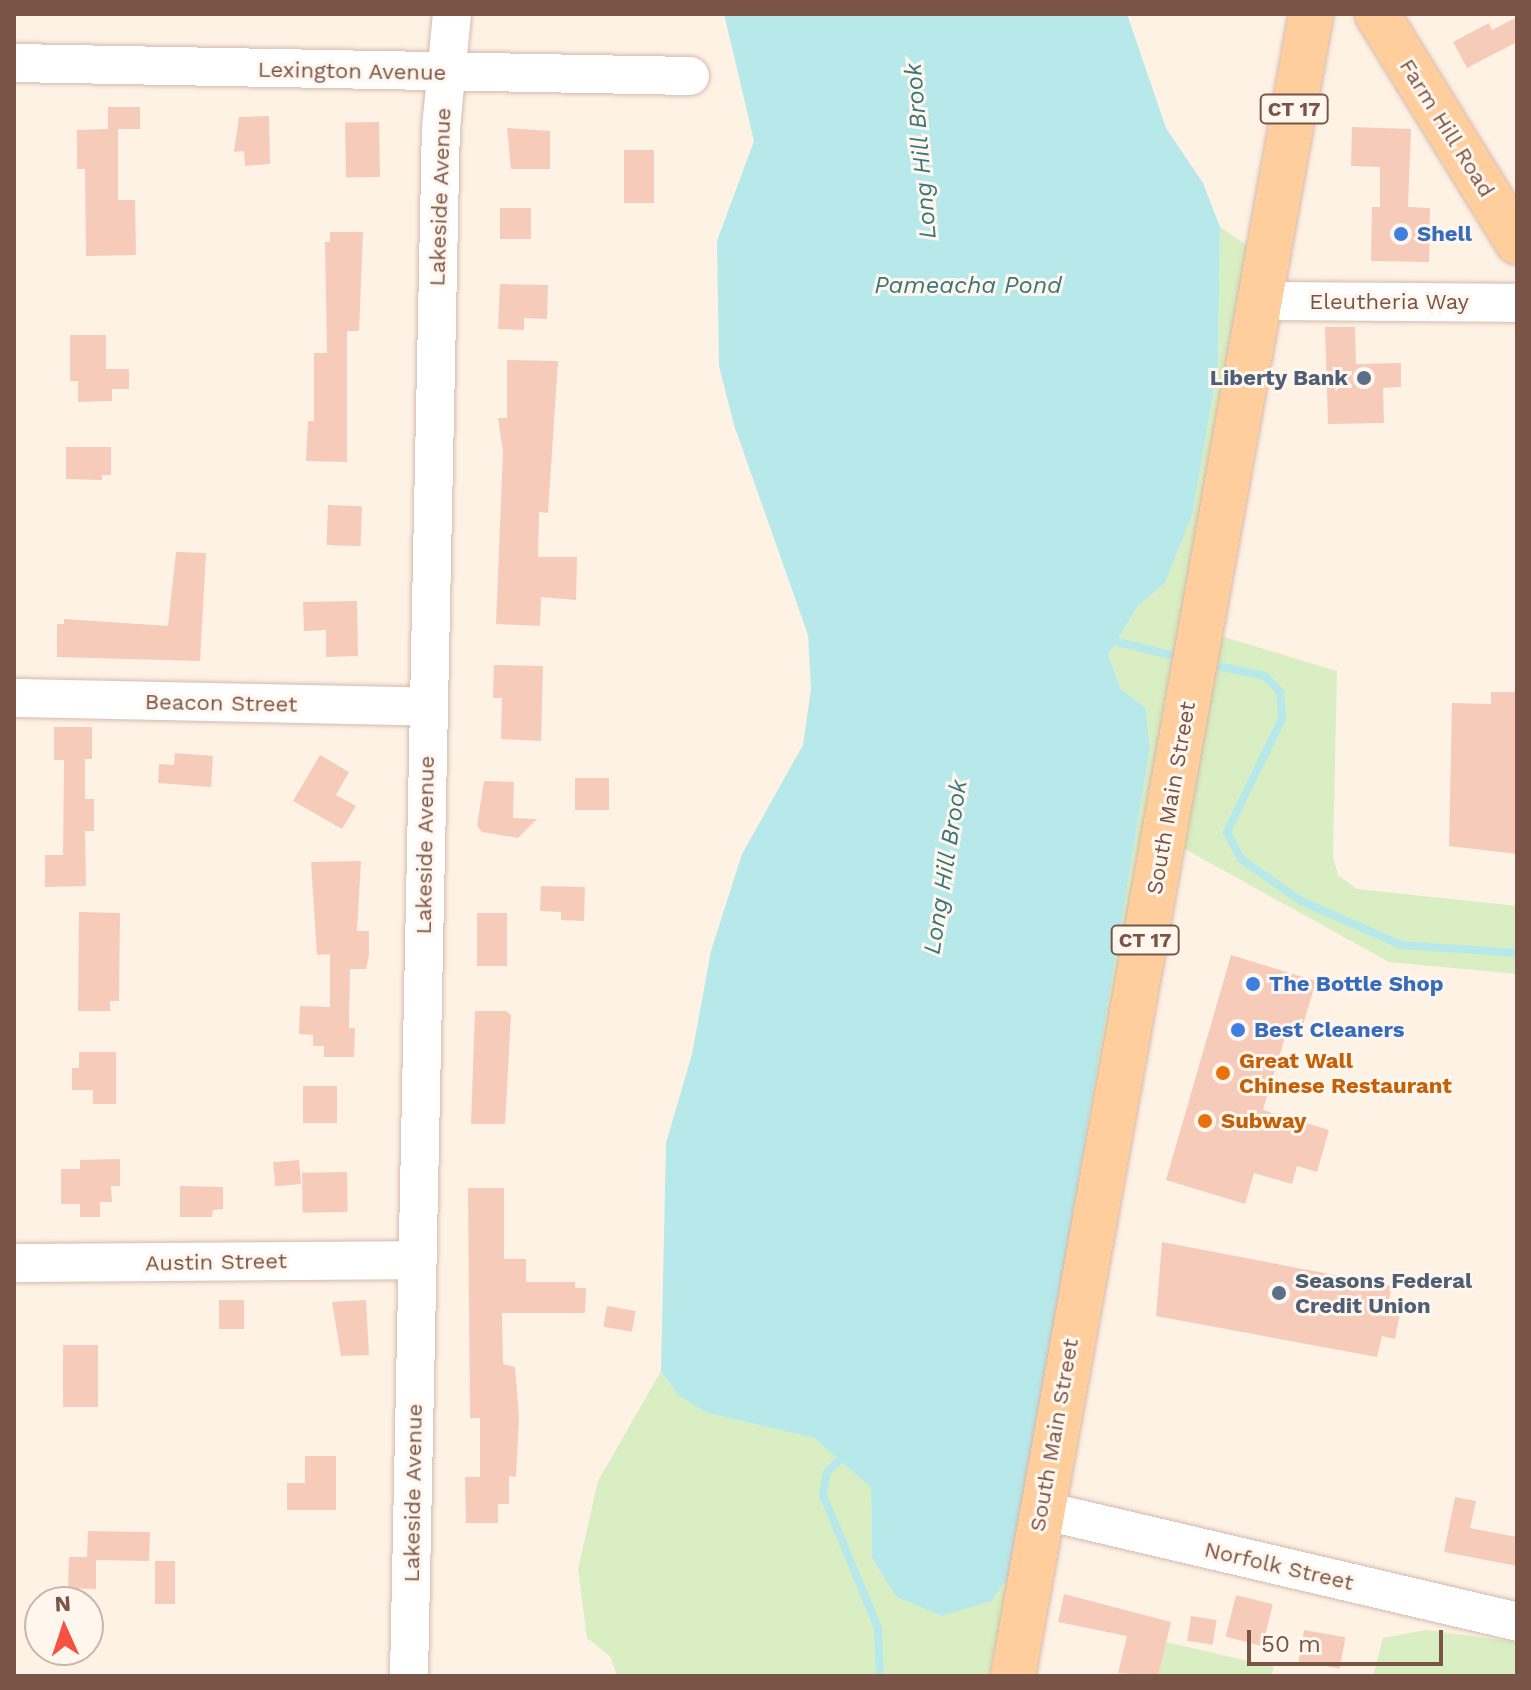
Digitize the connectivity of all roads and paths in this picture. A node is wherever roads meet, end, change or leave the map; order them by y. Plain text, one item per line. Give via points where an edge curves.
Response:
1 (452, 14) edge
2 (1311, 14) edge
3 (1377, 14) edge
4 (14, 63) edge
5 (444, 73) junction
6 (690, 76) dead end
7 (1517, 242) edge
8 (1260, 301) junction
9 (1517, 303) edge
10 (14, 698) edge
11 (428, 707) junction
12 (418, 1260) junction
13 (14, 1263) edge
14 (1041, 1510) junction
15 (1517, 1622) edge
16 (409, 1676) edge
17 (1013, 1676) edge

1 - 5 street, Lakeside Avenue
2 - 8 main road, South Main Street / CT 17
3 - 7 main road, Farm Hill Road
4 - 5 street, Lexington Avenue
5 - 6 street, Lexington Avenue
5 - 11 street, Lakeside Avenue
8 - 9 street, Eleutheria Way
8 - 14 main road, South Main Street / CT 17
10 - 11 street, Beacon Street
11 - 12 street, Lakeside Avenue
12 - 13 street, Austin Street
12 - 16 street, Lakeside Avenue
14 - 15 street, Norfolk Street
14 - 17 main road, South Main Street / CT 17

